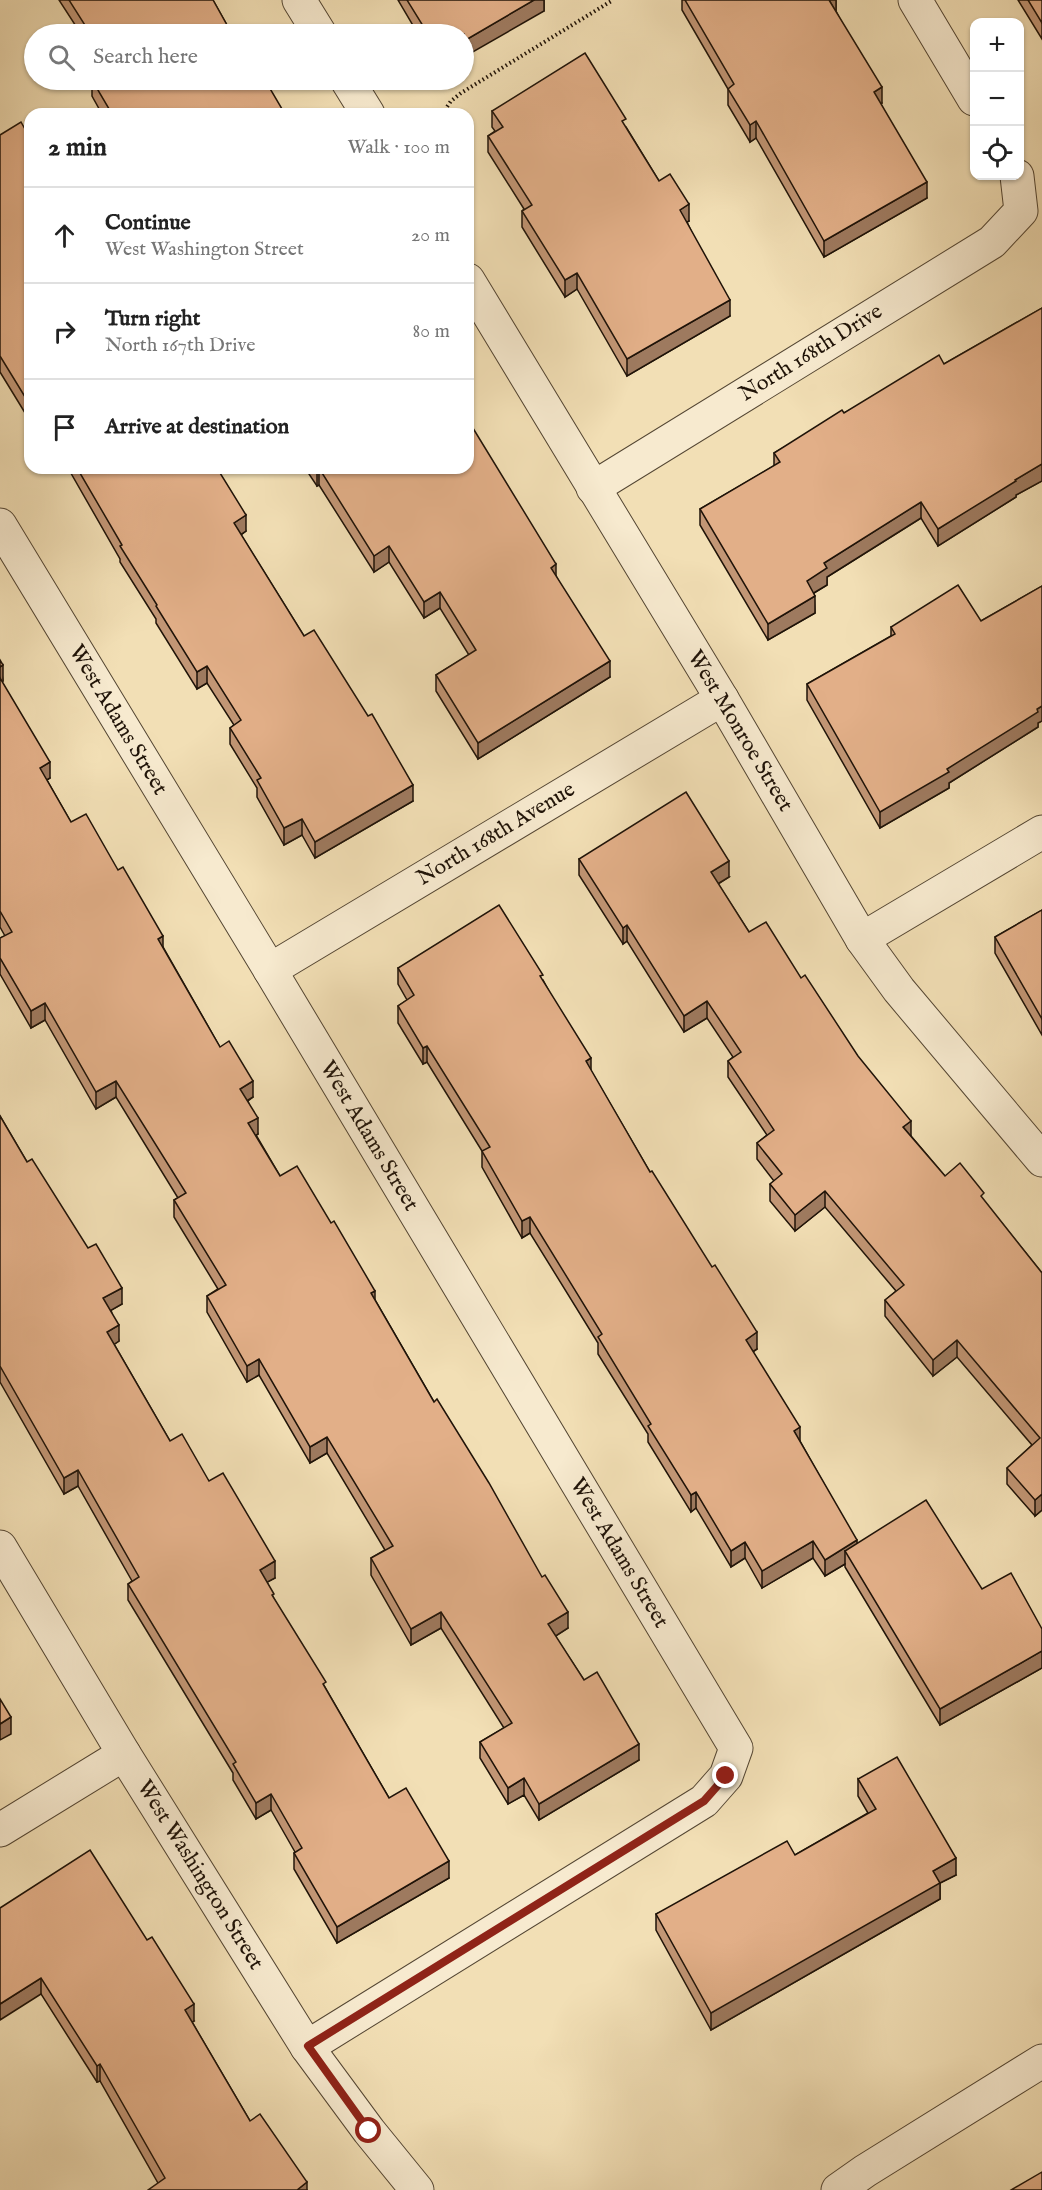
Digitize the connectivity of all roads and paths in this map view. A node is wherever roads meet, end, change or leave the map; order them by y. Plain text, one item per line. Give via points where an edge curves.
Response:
1 (299, 0) edge
2 (613, 0) edge
3 (915, 0) edge
4 (314, 24) edge
5 (474, 85) edge
6 (353, 90) edge
7 (466, 90) edge
8 (970, 91) edge
9 (364, 108) edge
10 (446, 108) edge
11 (1017, 180) edge
12 (474, 290) edge
13 (593, 488) junction
14 (0, 525) edge
15 (722, 699) junction
16 (1042, 832) edge
17 (862, 939) junction
18 (270, 970) junction
19 (1042, 1160) edge
20 (0, 1547) edge
21 (124, 1754) junction
22 (0, 1830) edge
23 (308, 2046) junction
24 (1042, 2061) edge
25 (417, 2190) edge
26 (838, 2190) edge

1 - 4 street
2 - 5 path
3 - 8 street
6 - 9 street
7 - 10 path
11 - 13 street, North 168th Drive via 1021,211 992,242
12 - 13 street, West Monroe Street
13 - 15 street, West Monroe Street
14 - 18 street, West Adams Street
15 - 17 street, West Monroe Street
15 - 18 street, North 168th Avenue
16 - 17 street
17 - 19 street, West Monroe Street via 899,990
18 - 23 street, West Adams Street via 736,1748 726,1776 704,1801
20 - 21 street, West Washington Street
21 - 22 street
21 - 23 street, West Washington Street
23 - 25 street, West Washington Street
24 - 26 street

